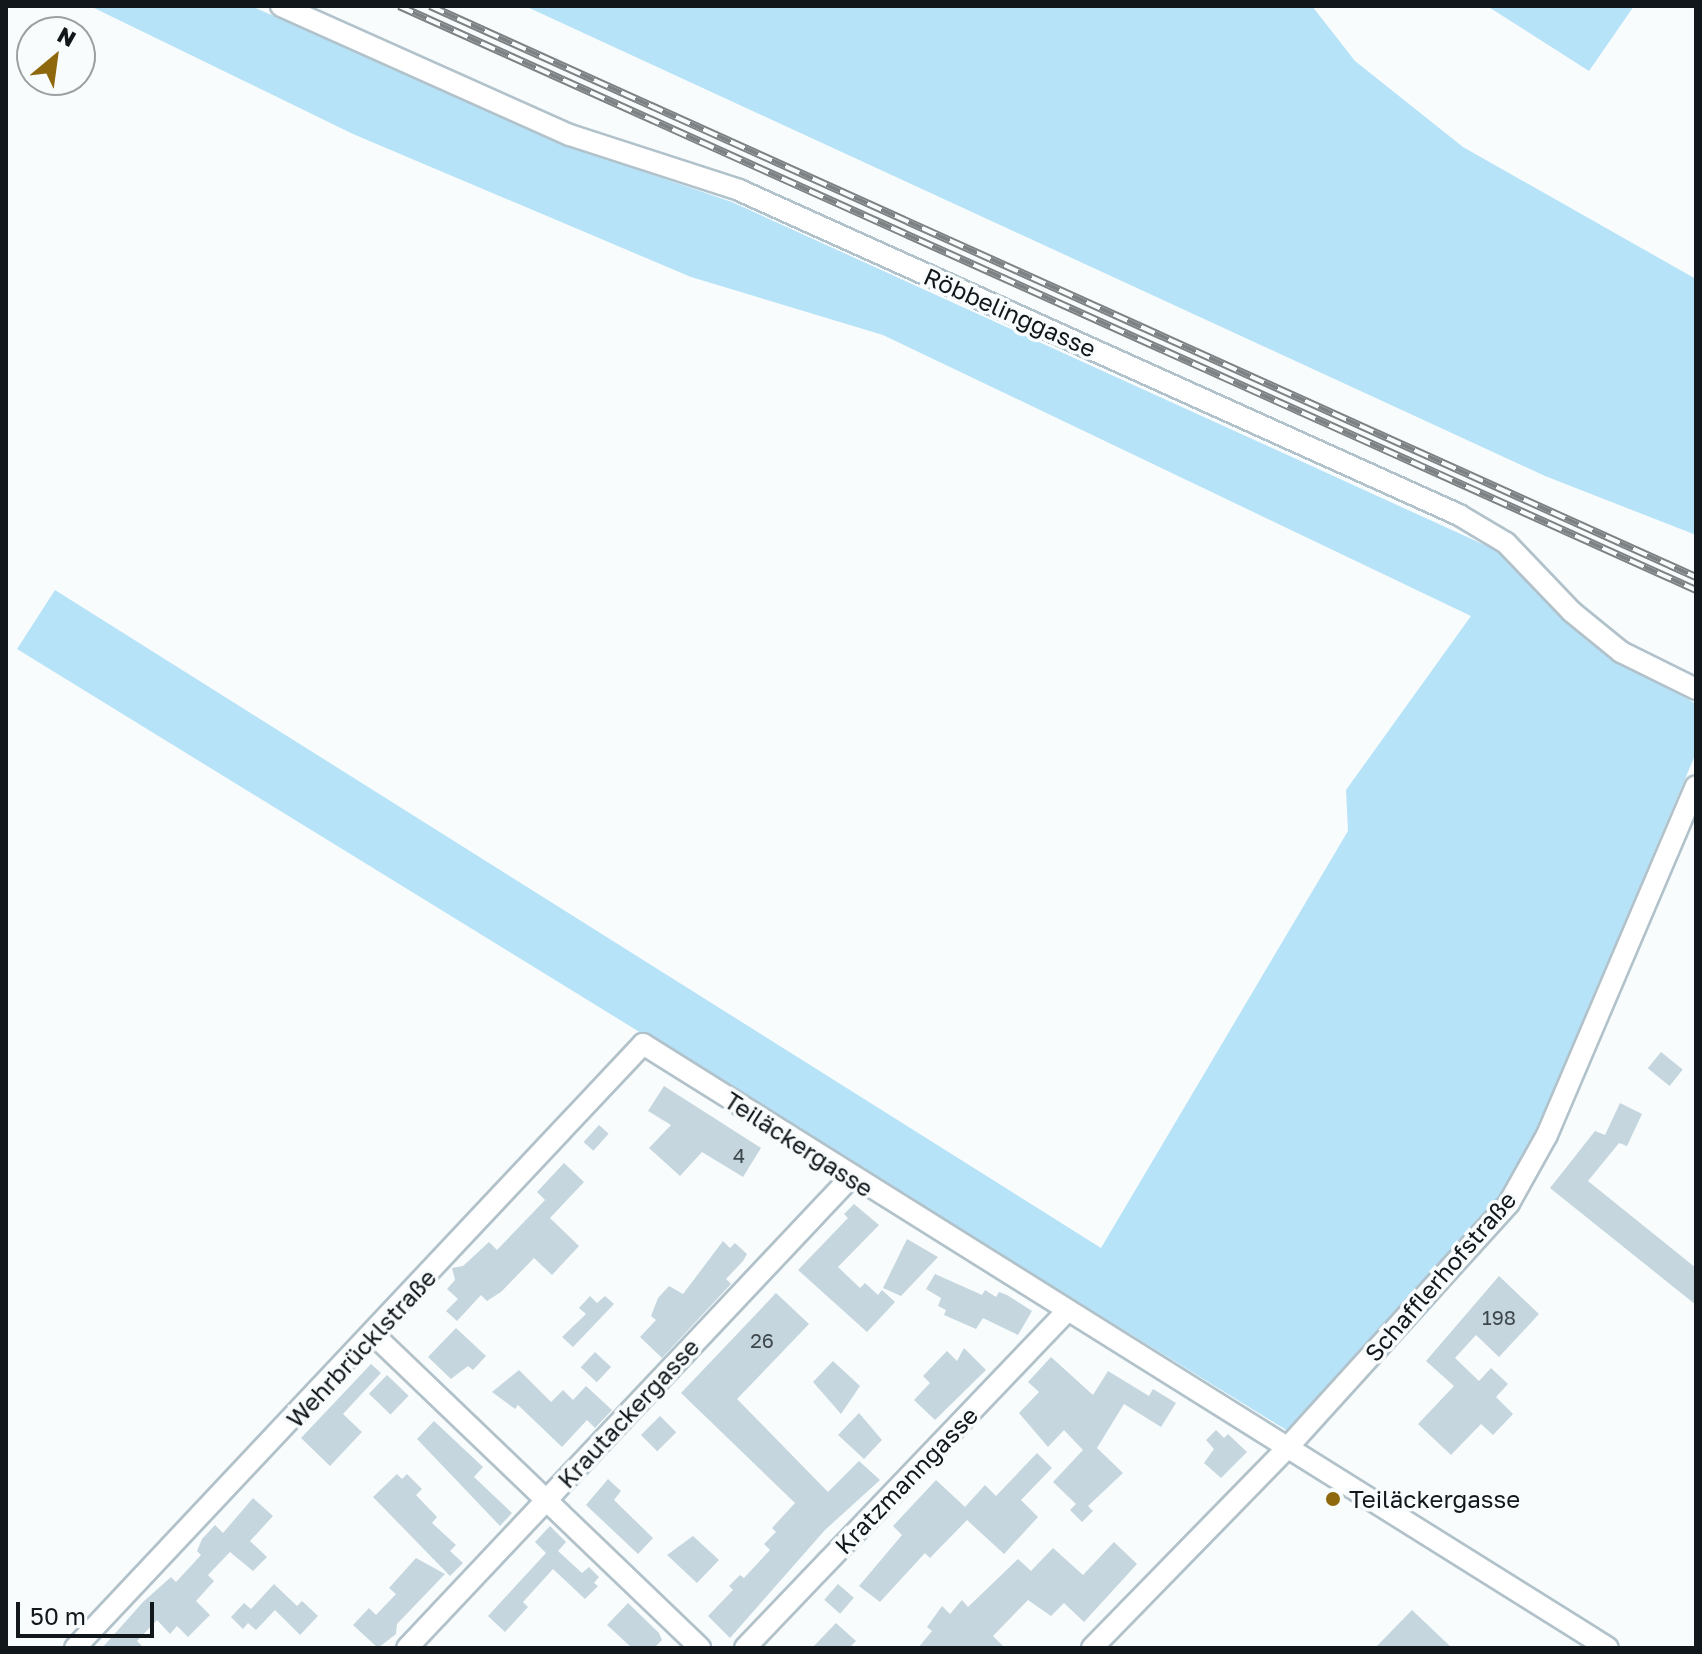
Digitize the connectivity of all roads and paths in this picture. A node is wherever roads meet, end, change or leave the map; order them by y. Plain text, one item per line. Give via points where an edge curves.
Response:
1 (281, 6) edge
2 (1696, 689) edge
3 (1696, 786) edge
4 (643, 1044) joint
5 (850, 1178) junction
6 (1067, 1311) junction
7 (374, 1335) junction
8 (1288, 1447) junction
9 (546, 1500) junction
10 (75, 1648) edge
11 (407, 1648) edge
12 (700, 1648) edge
13 (745, 1648) edge
14 (1092, 1648) edge
15 (1608, 1648) edge

1 - 2 street, Röbbelinggasse via 570,135 739,190 1459,515 1506,543 1572,612 1621,652
3 - 8 street, Schafflerhofstraße via 1547,1135 1509,1203
4 - 5 street, Teiläckergasse
4 - 7 street, Wehrbrücklstraße
5 - 6 street, Teiläckergasse
5 - 9 street, Krautackergasse
6 - 8 street, Teiläckergasse
6 - 13 street, Kratzmanngasse
7 - 9 street
7 - 10 street, Wehrbrücklstraße
8 - 14 street, Schafflerhofstraße
8 - 15 street, Teiläckergasse
9 - 11 street, Krautackergasse
9 - 12 street

